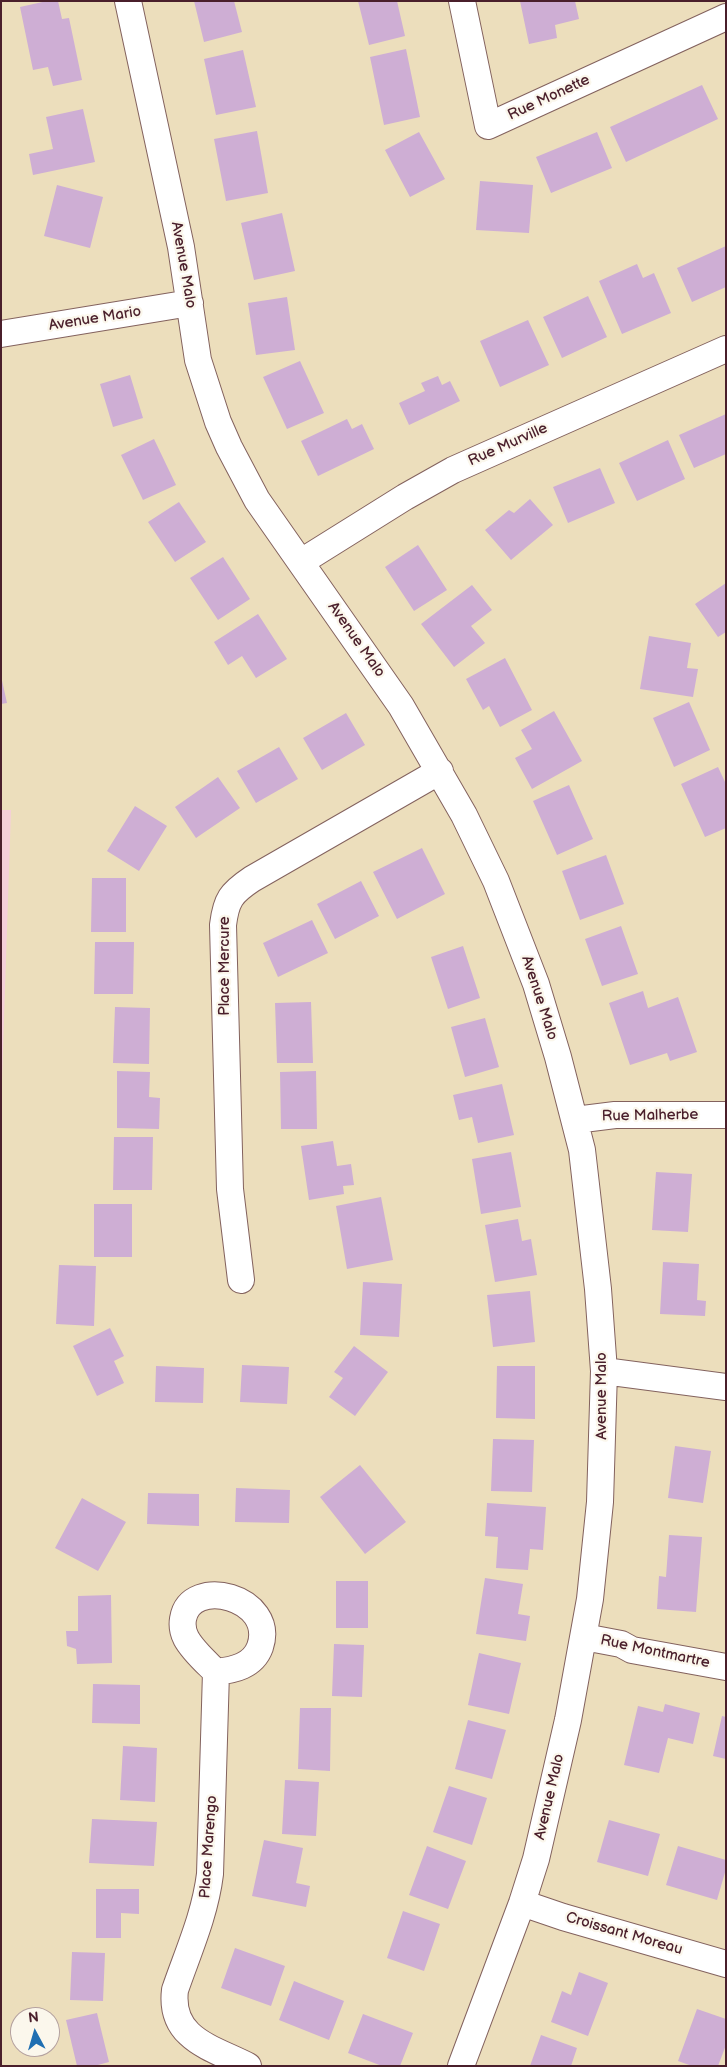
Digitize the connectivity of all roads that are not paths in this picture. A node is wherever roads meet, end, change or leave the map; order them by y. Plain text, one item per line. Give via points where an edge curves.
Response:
1 (128, 1) edge
2 (462, 1) edge
3 (726, 17) edge
4 (190, 303) junction
5 (1, 334) edge
6 (726, 349) edge
7 (300, 562) junction
8 (440, 771) junction
9 (726, 1115) edge
10 (575, 1120) junction
11 (241, 1280) dead end
12 (604, 1372) junction
13 (726, 1387) edge
14 (584, 1637) junction
15 (726, 1667) edge
16 (216, 1672) dead end
17 (522, 1903) junction
18 (726, 1964) edge
19 (248, 2066) edge
20 (461, 2066) edge

1 - 4 street, Avenue Malo
2 - 3 street, Rue Monette via 488,126
4 - 5 street, Avenue Mario
4 - 7 street, Avenue Malo via 198,360 218,422 257,500
6 - 7 street, Rue Murville via 453,470
7 - 8 street, Avenue Malo via 382,676
8 - 10 street, Avenue Malo via 496,881 523,949 547,1018
8 - 11 street, Place Mercure via 252,879 229,899 223,925 230,1189
9 - 10 street, Rue Malherbe via 615,1115
10 - 12 street, Avenue Malo via 587,1191
12 - 13 street
12 - 14 street, Avenue Malo via 600,1502
14 - 15 street, Rue Montmartre via 621,1644 632,1650
14 - 17 street, Avenue Malo via 536,1859
16 - 19 street, Place Marengo via 210,1874 207,1897 175,1990 174,2002 177,2019 185,2032
17 - 18 street, Croissant Moreau
17 - 20 street, Avenue Malo

